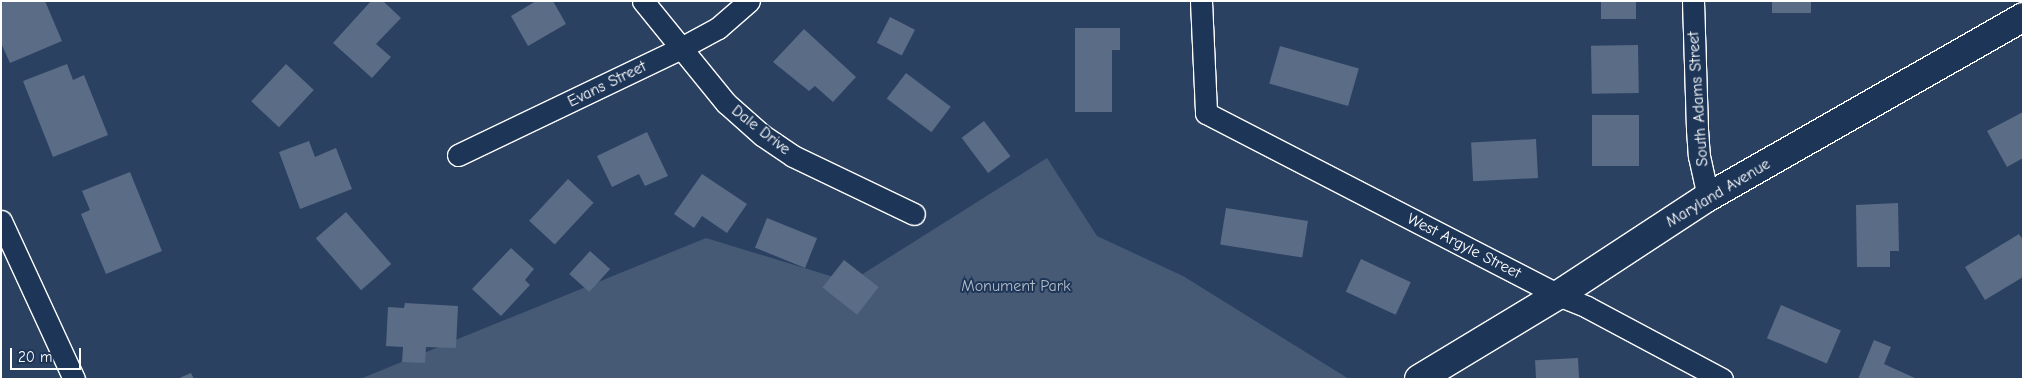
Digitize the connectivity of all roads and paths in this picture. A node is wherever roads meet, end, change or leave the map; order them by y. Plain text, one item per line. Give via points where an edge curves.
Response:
1 (643, 1) edge
2 (749, 1) edge
3 (1202, 1) edge
4 (1693, 1) edge
5 (2023, 17) edge
6 (682, 48) junction
7 (458, 155) dead end
8 (1708, 197) junction
9 (914, 214) dead end
10 (1, 221) edge
11 (1558, 295) junction
12 (74, 379) edge
13 (1419, 379) edge
14 (1722, 379) edge

1 - 6 street, Dale Drive
2 - 6 street, Evans Street via 718,28
3 - 11 street, West Argyle Street via 1206,113
4 - 8 street, South Adams Street via 1699,156
5 - 8 main road, Maryland Avenue
6 - 7 street, Evans Street
6 - 9 street, Dale Drive via 726,103 762,135 793,156
8 - 11 main road, Maryland Avenue
10 - 12 street
11 - 13 main road, Maryland Avenue
11 - 14 street, West Argyle Street via 1587,307

